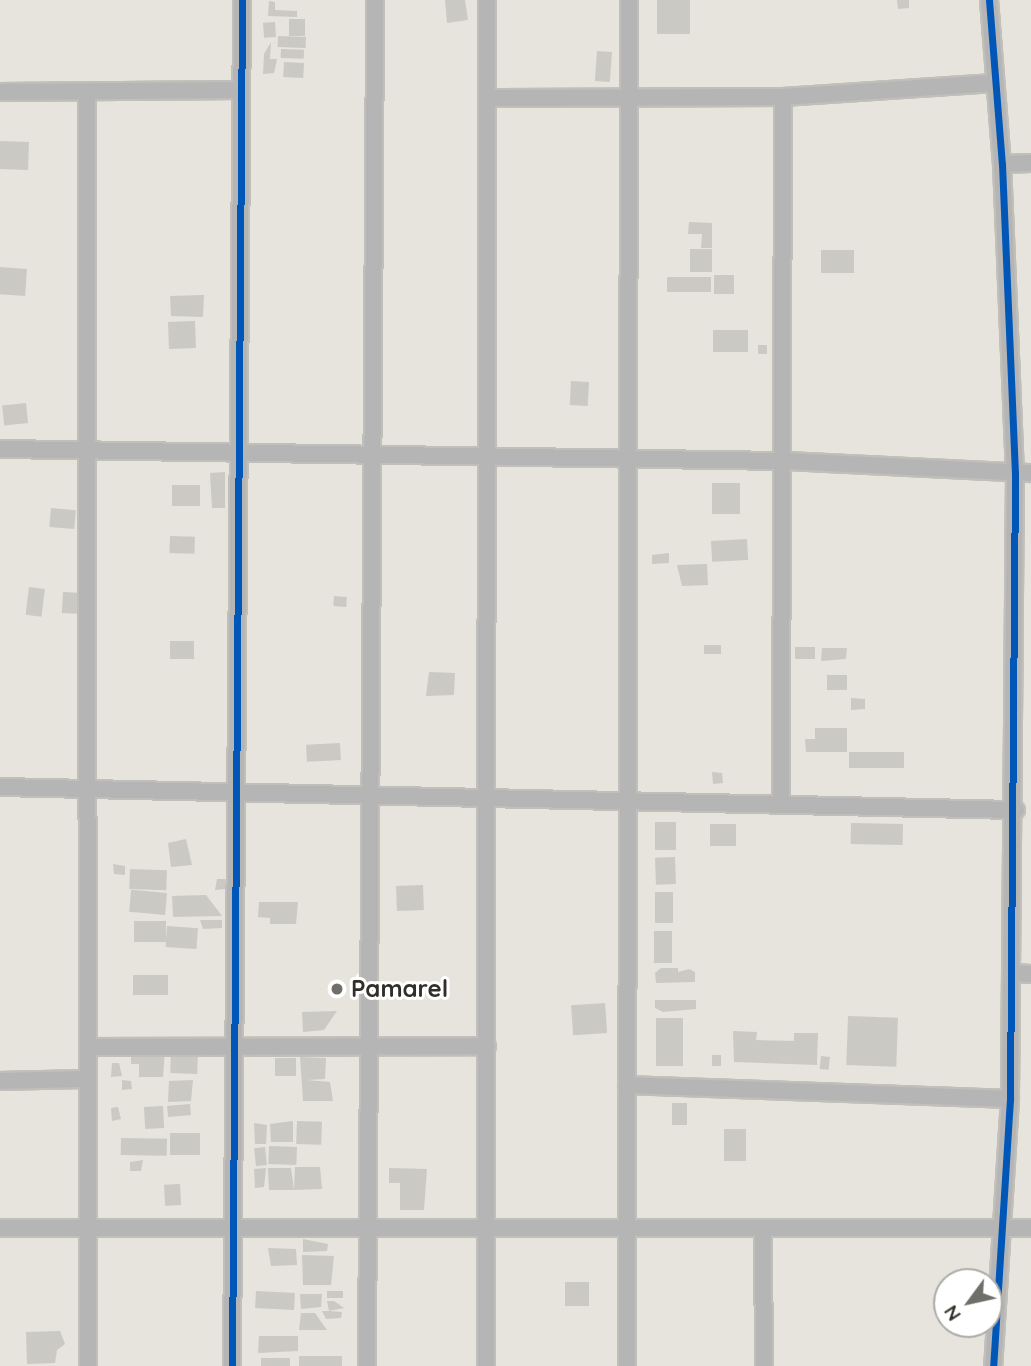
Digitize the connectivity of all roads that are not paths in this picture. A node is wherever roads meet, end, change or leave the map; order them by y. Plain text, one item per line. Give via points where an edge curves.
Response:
1 (242, 0) edge
2 (375, 0) edge
3 (487, 0) edge
4 (629, 0) edge
5 (989, 0) edge
6 (995, 83) junction
7 (241, 90) junction
8 (0, 92) edge
9 (87, 92) junction
10 (783, 97) junction
11 (487, 98) junction
12 (629, 98) junction
13 (1031, 163) edge
14 (1002, 164) junction
15 (0, 449) edge
16 (87, 450) junction
17 (239, 453) junction
18 (372, 455) junction
19 (487, 456) junction
20 (628, 458) junction
21 (785, 461) junction
22 (1023, 473) edge
23 (1023, 721) edge
24 (0, 787) edge
25 (88, 789) junction
26 (236, 792) junction
27 (370, 795) junction
28 (487, 798) junction
29 (628, 801) junction
30 (781, 805) junction
31 (1016, 810) junction
32 (1023, 851) edge
33 (1012, 973) junction
34 (1031, 974) edge
35 (234, 1046) junction
36 (369, 1046) junction
37 (486, 1046) junction
38 (88, 1047) junction
39 (88, 1079) junction
40 (0, 1081) edge
41 (627, 1085) junction
42 (1010, 1099) junction
43 (1000, 1227) junction
44 (0, 1228) edge
45 (88, 1228) junction
46 (1031, 1228) edge
47 (233, 1229) junction
48 (368, 1229) junction
49 (486, 1230) junction
50 (627, 1230) junction
51 (763, 1231) junction
52 (88, 1366) edge
53 (232, 1366) edge
54 (367, 1366) edge
55 (486, 1366) edge
56 (627, 1366) edge
57 (764, 1366) edge
58 (993, 1366) edge

1 - 7 street
2 - 18 street
3 - 11 street
4 - 12 street
5 - 6 street
6 - 10 street
6 - 14 street
7 - 9 street
7 - 17 street
8 - 9 street
9 - 16 street
10 - 12 street
10 - 21 street
11 - 12 street
11 - 19 street
12 - 20 street
13 - 14 street
14 - 22 street
15 - 16 street
16 - 17 street
16 - 25 street
17 - 18 street
17 - 26 street
18 - 19 street
18 - 27 street
19 - 20 street
19 - 28 street
20 - 21 street
20 - 29 street
21 - 22 street
21 - 30 street
22 - 23 street
23 - 31 street
24 - 25 street
25 - 26 street
25 - 38 street
26 - 27 street
26 - 35 street
27 - 28 street
27 - 36 street
28 - 29 street
28 - 37 street
29 - 30 street
29 - 41 street
30 - 31 street
31 - 32 street
32 - 33 street
33 - 34 street
33 - 42 street
35 - 36 street
35 - 38 street
35 - 47 street
36 - 37 street
36 - 48 street
37 - 49 street
38 - 39 street
39 - 40 street
39 - 45 street
41 - 42 street
41 - 50 street
42 - 43 street
43 - 46 street
43 - 51 street
43 - 58 street
44 - 45 street
45 - 47 street
45 - 52 street
47 - 48 street
47 - 53 street
48 - 49 street
48 - 54 street
49 - 50 street
49 - 55 street
50 - 51 street
50 - 56 street
51 - 57 street

